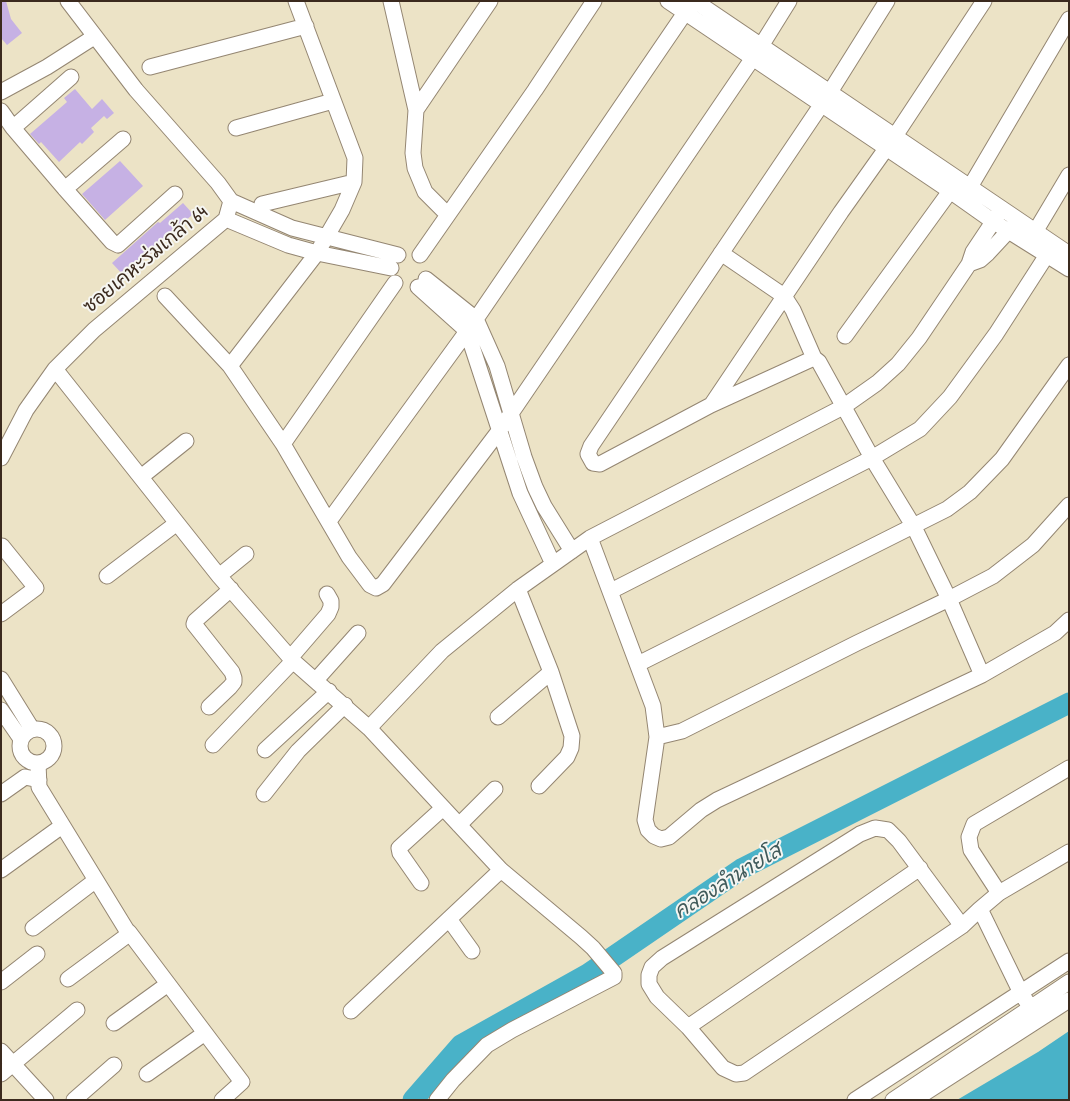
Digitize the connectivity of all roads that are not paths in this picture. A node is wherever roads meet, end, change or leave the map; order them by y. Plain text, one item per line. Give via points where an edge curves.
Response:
1 (68, 1) edge
2 (296, 1) edge
3 (490, 1) edge
4 (594, 1) edge
5 (668, 1) edge
6 (789, 1) edge
7 (887, 1) edge
8 (984, 1) edge
9 (395, 4) edge
10 (691, 5) edge
11 (1069, 19) edge
12 (306, 26) junction
13 (94, 37) junction
14 (757, 52) junction
15 (150, 67) dead end
16 (70, 77) dead end
17 (1, 92) edge
18 (830, 92) junction
19 (333, 101) junction
20 (822, 105) junction
21 (416, 110) junction
22 (1, 111) edge
23 (13, 128) junction
24 (236, 128) dead end
25 (124, 139) dead end
26 (891, 142) junction
27 (1069, 175) edge
28 (354, 182) junction
29 (959, 186) junction
30 (65, 189) junction
31 (175, 194) dead end
32 (231, 201) junction
33 (262, 204) dead end
34 (447, 214) junction
35 (997, 216) junction
36 (226, 219) junction
37 (1013, 226) junction
38 (1035, 232) junction
39 (326, 237) junction
40 (1050, 250) junction
41 (722, 253) junction
42 (317, 254) junction
43 (1069, 254) edge
44 (420, 255) junction
45 (394, 262) junction
46 (969, 264) junction
47 (1069, 270) edge
48 (396, 283) junction
49 (422, 283) junction
50 (165, 296) dead end
51 (784, 296) junction
52 (471, 325) junction
53 (845, 336) dead end
54 (814, 358) junction
55 (1069, 365) edge
56 (230, 366) junction
57 (55, 369) junction
58 (711, 405) junction
59 (843, 407) junction
60 (511, 413) junction
61 (499, 432) junction
62 (186, 441) dead end
63 (283, 444) junction
64 (1, 458) edge
65 (872, 458) junction
66 (141, 477) junction
67 (1069, 505) edge
68 (329, 521) junction
69 (177, 523) junction
70 (914, 527) junction
71 (590, 538) junction
72 (1, 547) edge
73 (572, 551) junction
74 (246, 554) dead end
75 (553, 564) junction
76 (107, 576) dead end
77 (219, 576) junction
78 (518, 589) junction
79 (231, 590) junction
80 (611, 591) junction
81 (327, 594) dead end
82 (949, 599) junction
83 (1, 614) edge
84 (1069, 620) edge
85 (358, 632) dead end
86 (292, 659) junction
87 (638, 664) junction
88 (550, 672) junction
89 (982, 675) junction
90 (1, 679) edge
91 (316, 680) junction
92 (329, 691) junction
93 (345, 705) junction
94 (209, 707) dead end
95 (21, 710) junction
96 (498, 717) dead end
97 (3, 718) edge
98 (369, 728) junction
99 (32, 729) junction
100 (657, 737) junction
101 (21, 739) junction
102 (213, 745) dead end
103 (265, 750) dead end
104 (38, 763) junction
105 (1069, 768) edge
106 (39, 780) junction
107 (539, 786) dead end
108 (495, 789) dead end
109 (1, 794) edge
110 (264, 794) dead end
111 (443, 808) junction
112 (459, 825) junction
113 (62, 826) junction
114 (1069, 852) edge
115 (920, 868) junction
116 (1, 870) edge
117 (501, 870) junction
118 (96, 880) junction
119 (422, 883) dead end
120 (999, 894) junction
121 (980, 909) junction
122 (449, 919) junction
123 (962, 926) junction
124 (33, 928) dead end
125 (128, 932) junction
126 (472, 952) dead end
127 (37, 954) dead end
128 (1069, 961) edge
129 (68, 979) dead end
130 (1, 982) edge
131 (1069, 982) edge
132 (168, 984) junction
133 (1020, 991) junction
134 (1069, 1000) edge
135 (77, 1010) dead end
136 (352, 1010) dead end
137 (1035, 1014) junction
138 (114, 1023) dead end
139 (688, 1027) junction
140 (204, 1033) junction
141 (1, 1051) edge
142 (114, 1065) dead end
143 (7, 1069) edge
144 (147, 1074) dead end
145 (46, 1100) edge
146 (74, 1100) edge
147 (222, 1100) edge
148 (437, 1100) edge
149 (855, 1100) edge
150 (893, 1100) edge
151 (914, 1100) edge

1 - 13 street, ซอยเคหะร่มเกล้า 64
2 - 12 street
3 - 21 street
4 - 34 street
5 - 10 street
6 - 14 street
7 - 18 street
8 - 26 street
9 - 21 street via 398,40
10 - 14 street
10 - 52 street
11 - 29 street
12 - 15 street
12 - 19 street
13 - 17 street
13 - 32 street, ซอยเคหะร่มเกล้า 64
14 - 18 street
14 - 20 street
14 - 60 street
16 - 23 street
18 - 20 street
18 - 26 street
19 - 24 street
19 - 28 street via 355,158
20 - 26 street
20 - 41 street
21 - 34 street via 415,168 425,192
22 - 23 street
23 - 30 street
25 - 30 street
26 - 29 street
26 - 51 street
27 - 38 street
28 - 33 street
28 - 39 street
29 - 35 street
29 - 53 street
30 - 31 street via 118,245
32 - 36 street, ซอยเคหะร่มเกล้า 64
32 - 39 street via 292,228
34 - 44 street
35 - 37 street
35 - 46 street via 973,252
36 - 42 street
36 - 57 street, ซอยเคหะร่มเกล้า 64 via 94,330
37 - 38 street
37 - 40 street
37 - 46 street via 980,260
38 - 40 street
39 - 42 street
39 - 45 street
40 - 43 street
40 - 47 street
40 - 65 street via 996,334 950,397 920,429
41 - 51 street
41 - 58 street via 592,446 588,454 590,459 600,464
42 - 45 street
42 - 56 street
44 - 45 street via 402,253
44 - 49 street via 428,266
45 - 48 street via 391,274
46 - 59 street via 898,364
48 - 49 street via 407,289
48 - 63 street
49 - 52 street
50 - 56 street
51 - 54 street
51 - 58 street
52 - 60 street via 496,366
52 - 61 street
52 - 68 street
54 - 58 street
54 - 59 street
55 - 70 street via 1002,459 970,492
56 - 63 street
57 - 64 street, ซอยเคหะร่มเกล้า 64 via 26,410
57 - 66 street
59 - 65 street
59 - 71 street
60 - 61 street
60 - 73 street via 535,487
61 - 68 street via 383,584 376,588 370,585 350,557
61 - 75 street via 520,493
62 - 66 street
63 - 68 street
65 - 70 street
65 - 80 street
66 - 69 street
67 - 82 street via 1033,545 993,576
69 - 76 street
69 - 77 street
70 - 82 street
70 - 87 street
71 - 73 street
71 - 80 street
72 - 83 street via 36,588
73 - 75 street
74 - 77 street
75 - 78 street
77 - 79 street
78 - 88 street
78 - 98 street via 442,651
79 - 86 street
79 - 94 street via 194,624 234,678 230,687
80 - 87 street
81 - 86 street via 331,601 328,614
82 - 89 street
82 - 100 street via 682,731
84 - 89 street via 1055,633
85 - 91 street
86 - 91 street
86 - 102 street
87 - 100 street via 653,706
88 - 96 street
88 - 107 street via 572,736 571,748 567,757
89 - 100 street via 717,800 661,840 648,830 645,820
90 - 95 street
91 - 92 street
92 - 93 street
92 - 103 street
93 - 98 street
93 - 110 street via 298,751
95 - 97 street
95 - 99 street
97 - 101 street
98 - 111 street
99 - 101 street
99 - 104 street via 49,733 54,744 51,756
101 - 104 street via 22,755 30,762
104 - 106 street
105 - 120 street via 974,824 969,837 971,850
106 - 109 street via 25,777
106 - 113 street via 39,787
108 - 112 street
111 - 112 street
111 - 119 street via 399,848
112 - 117 street
113 - 116 street
113 - 118 street
114 - 120 street
115 - 123 street
115 - 139 street
115 - 139 street via 888,830 875,828 860,834 662,958 652,967 649,984 657,997
117 - 122 street
117 - 148 street via 593,948 614,977 487,1045
118 - 124 street
118 - 125 street
120 - 121 street
121 - 123 street
121 - 133 street
122 - 126 street
122 - 136 street
123 - 139 street via 744,1072 736,1074 723,1068
125 - 129 street via 130,934
125 - 132 street
127 - 130 street
128 - 133 street
131 - 137 street
132 - 138 street
132 - 140 street
133 - 137 street
133 - 149 street
134 - 137 street
135 - 143 street
137 - 150 street
137 - 151 street
140 - 144 street
140 - 147 street via 242,1082
141 - 143 street
142 - 146 street
143 - 145 street

